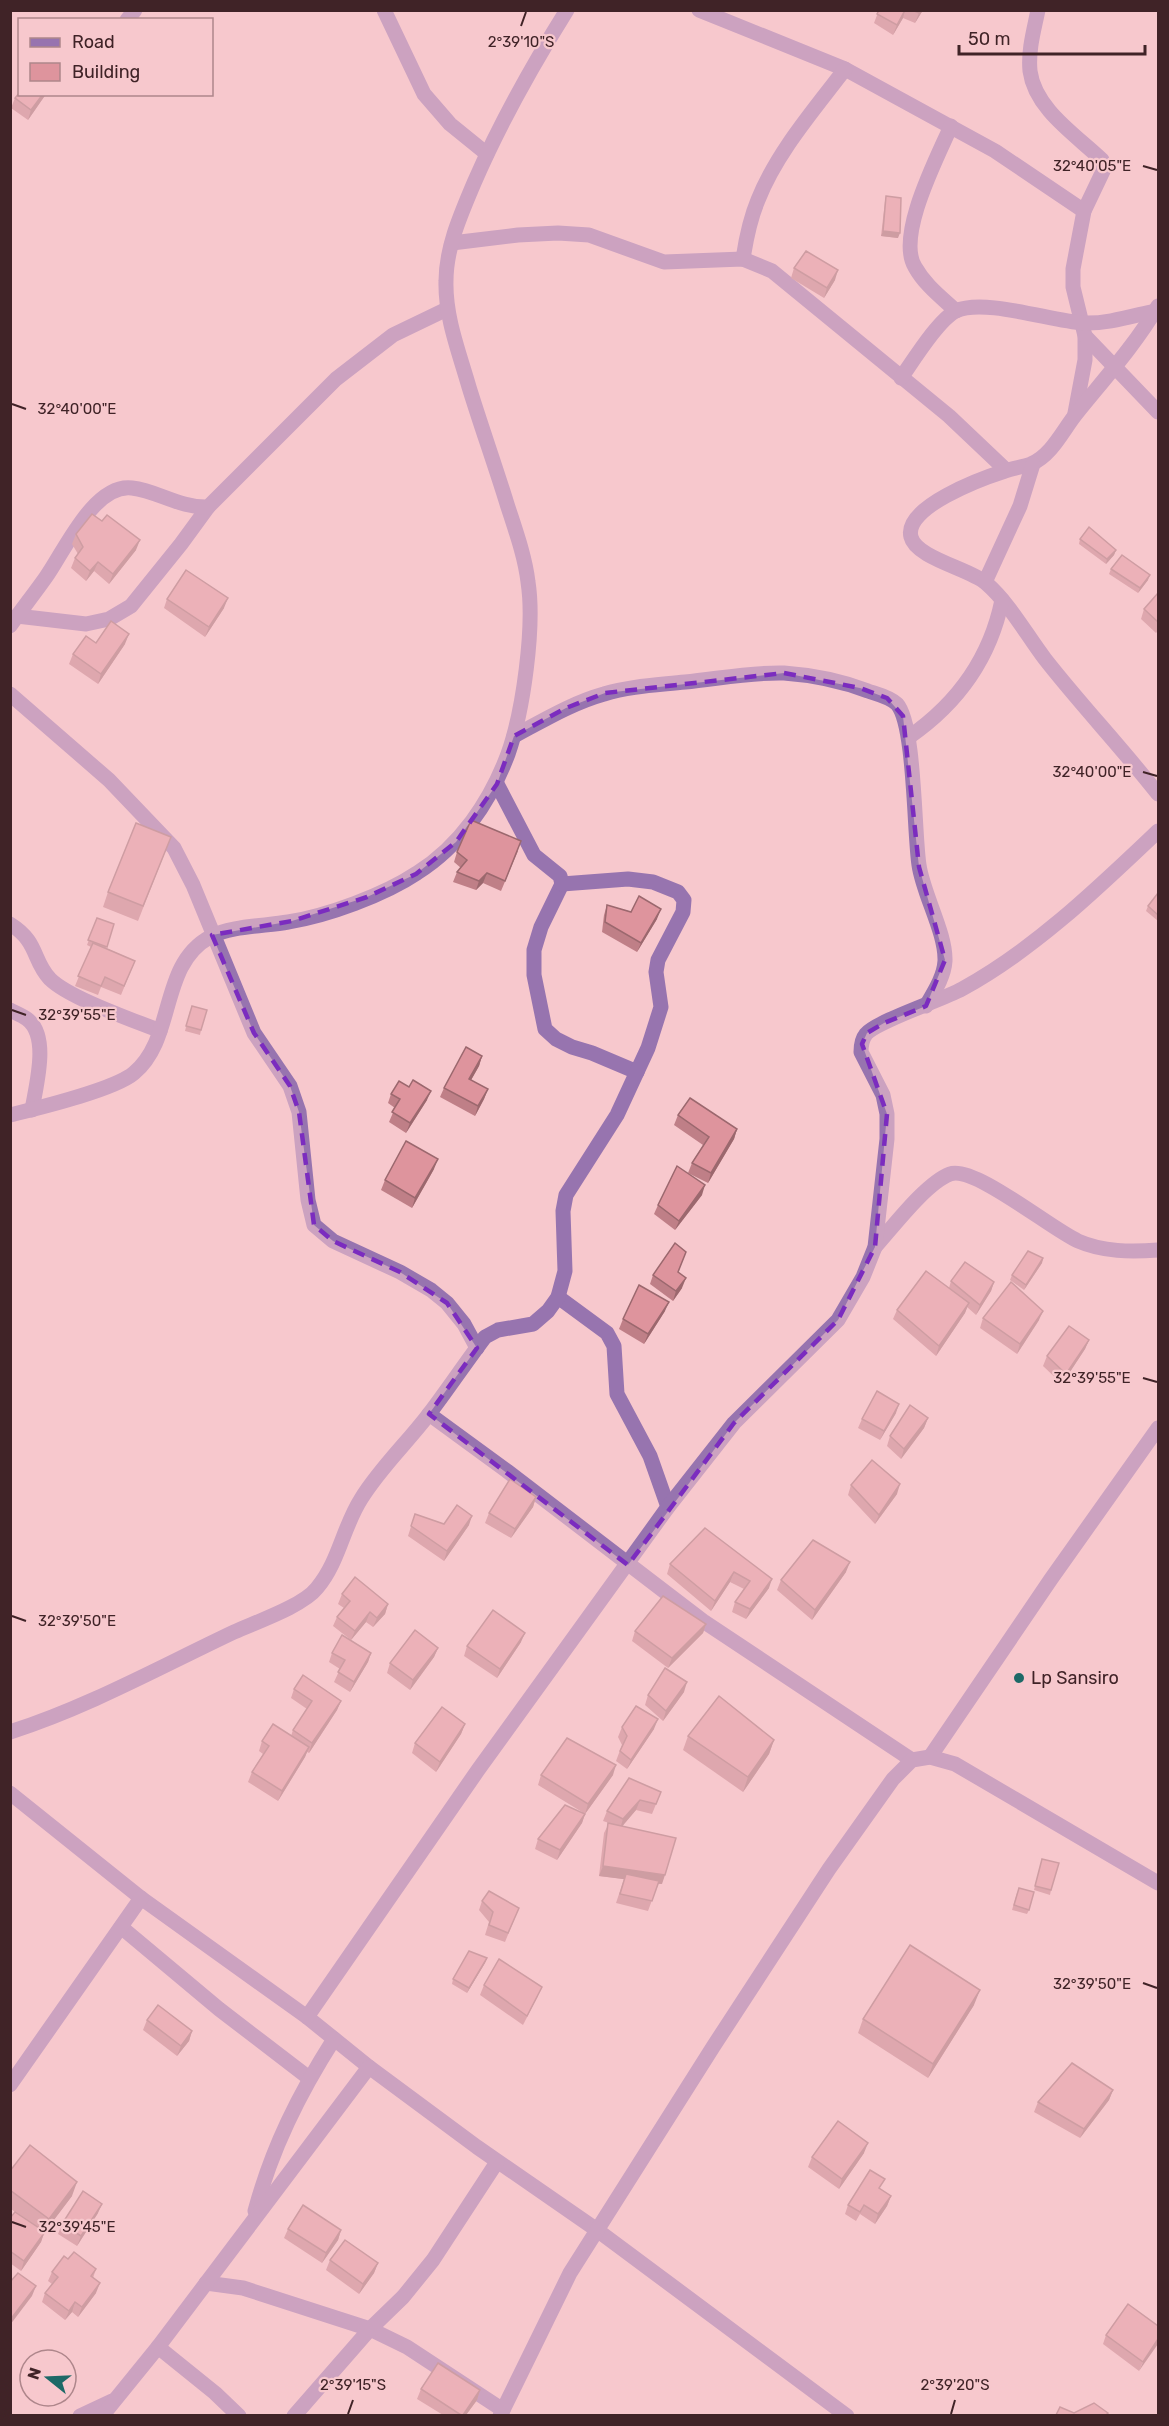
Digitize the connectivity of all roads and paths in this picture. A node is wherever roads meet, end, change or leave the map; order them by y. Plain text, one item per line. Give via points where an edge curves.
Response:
1 (384, 10) edge
2 (567, 10) edge
3 (699, 10) edge
4 (1038, 10) edge
5 (845, 69) junction
6 (951, 126) junction
7 (487, 154) junction
8 (1084, 211) junction
9 (452, 243) junction
10 (743, 259) junction
11 (447, 309) junction
12 (1157, 309) edge
13 (956, 311) junction
14 (1084, 330) junction
15 (1115, 367) junction
16 (901, 378) junction
17 (1158, 412) edge
18 (1074, 416) junction
19 (1033, 464) junction
20 (1006, 470) junction
21 (208, 507) junction
22 (985, 582) junction
23 (1002, 600) junction
24 (14, 621) edge
25 (12, 698) edge
26 (514, 736) junction
27 (909, 737) junction
28 (497, 784) junction
29 (1158, 794) edge
30 (1158, 831) edge
31 (562, 884) junction
32 (10, 924) edge
33 (212, 935) junction
34 (926, 1006) junction
35 (10, 1010) edge
36 (160, 1031) junction
37 (637, 1071) junction
38 (32, 1110) junction
39 (10, 1115) edge
40 (874, 1247) junction
41 (1158, 1250) edge
42 (558, 1297) junction
43 (477, 1348) junction
44 (429, 1414) junction
45 (1158, 1428) edge
46 (668, 1507) junction
47 (628, 1564) junction
48 (10, 1732) edge
49 (930, 1757) junction
50 (912, 1760) junction
51 (10, 1793) edge
52 (1158, 1883) edge
53 (141, 1898) junction
54 (120, 1927) junction
55 (307, 2017) junction
56 (334, 2039) junction
57 (369, 2067) junction
58 (309, 2078) junction
59 (10, 2085) edge
60 (497, 2162) junction
61 (253, 2220) junction
62 (597, 2230) junction
63 (206, 2283) junction
64 (370, 2329) junction
65 (158, 2347) junction
66 (112, 2402) junction
67 (502, 2413) edge
68 (80, 2415) edge
69 (102, 2415) edge
70 (239, 2415) edge
71 (294, 2415) edge
72 (847, 2415) edge

1 - 7 street via 424,94 450,124
2 - 7 street via 532,66
3 - 5 street
4 - 8 street via 1030,72 1037,91 1050,112 1102,160 1104,169
5 - 6 street
5 - 10 street via 765,184 752,217
6 - 8 street
6 - 13 street via 922,197 909,251 927,284
7 - 9 street
8 - 14 street via 1073,287
9 - 10 street via 558,233 589,235 664,262
9 - 11 street via 446,278
10 - 16 street via 772,271
11 - 21 street via 393,335 336,379
11 - 26 street via 529,582 524,684
12 - 14 street
12 - 15 street
13 - 14 street via 981,307
13 - 16 street via 938,327
14 - 15 street
14 - 18 street via 1084,368
15 - 17 street
15 - 18 street
16 - 20 street via 949,416
18 - 19 street via 1054,445
19 - 20 street
19 - 22 street via 1020,506
20 - 22 street via 926,508 913,522 910,536 916,548
21 - 24 street via 131,606 109,619 86,624
21 - 24 street via 182,504 129,487 107,494 88,511
22 - 23 street
23 - 27 street via 997,625 969,681 948,705
23 - 29 street via 1045,659
25 - 33 street via 109,780 174,848
26 - 27 street via 566,708 605,693 784,673 826,679 887,698 897,704
26 - 28 street
27 - 34 street via 919,867 945,960 937,988
28 - 31 street via 534,855 560,876
28 - 33 street via 456,842 416,874 336,911
30 - 34 street via 1085,899 1004,963
31 - 37 street via 534,950 534,975 544,1029 556,1040
31 - 37 street via 628,879 653,882 678,892 684,900 683,912 658,960 661,1007
32 - 36 street via 27,936 42,968 58,987
33 - 36 street via 189,952 177,975
33 - 43 street via 254,1033 290,1086 299,1112 314,1225 333,1241 431,1290 453,1310
34 - 40 street via 867,1033 862,1044 861,1052 883,1095 887,1114
35 - 38 street via 29,1020 38,1034 40,1056
36 - 38 street via 149,1056 133,1075
37 - 42 street via 617,1116 566,1195 565,1271
38 - 39 street
40 - 41 street via 938,1180 953,1173 987,1184 1078,1241 1110,1250
40 - 46 street via 863,1277 838,1320 734,1424
42 - 43 street via 533,1324 498,1330 485,1337
42 - 46 street via 607,1333 614,1346 617,1394 650,1456
43 - 44 street
44 - 47 street
44 - 48 street via 361,1499 333,1565 316,1590 289,1607 114,1692
45 - 49 street
46 - 47 street
47 - 50 street via 703,1621
47 - 55 street via 478,1770
49 - 50 street
49 - 52 street via 955,1764
50 - 62 street via 893,1779 829,1869
51 - 53 street
53 - 54 street
53 - 55 street
54 - 58 street
54 - 59 street
55 - 56 street
56 - 57 street
56 - 58 street
57 - 60 street
57 - 61 street
58 - 61 street via 266,2169
60 - 62 street
60 - 64 street via 433,2260
61 - 63 street
62 - 67 street via 570,2273
62 - 72 street
63 - 64 street via 243,2288
63 - 65 street
64 - 67 street via 407,2347
64 - 71 street
65 - 66 street
65 - 70 street
66 - 68 street
66 - 69 street

